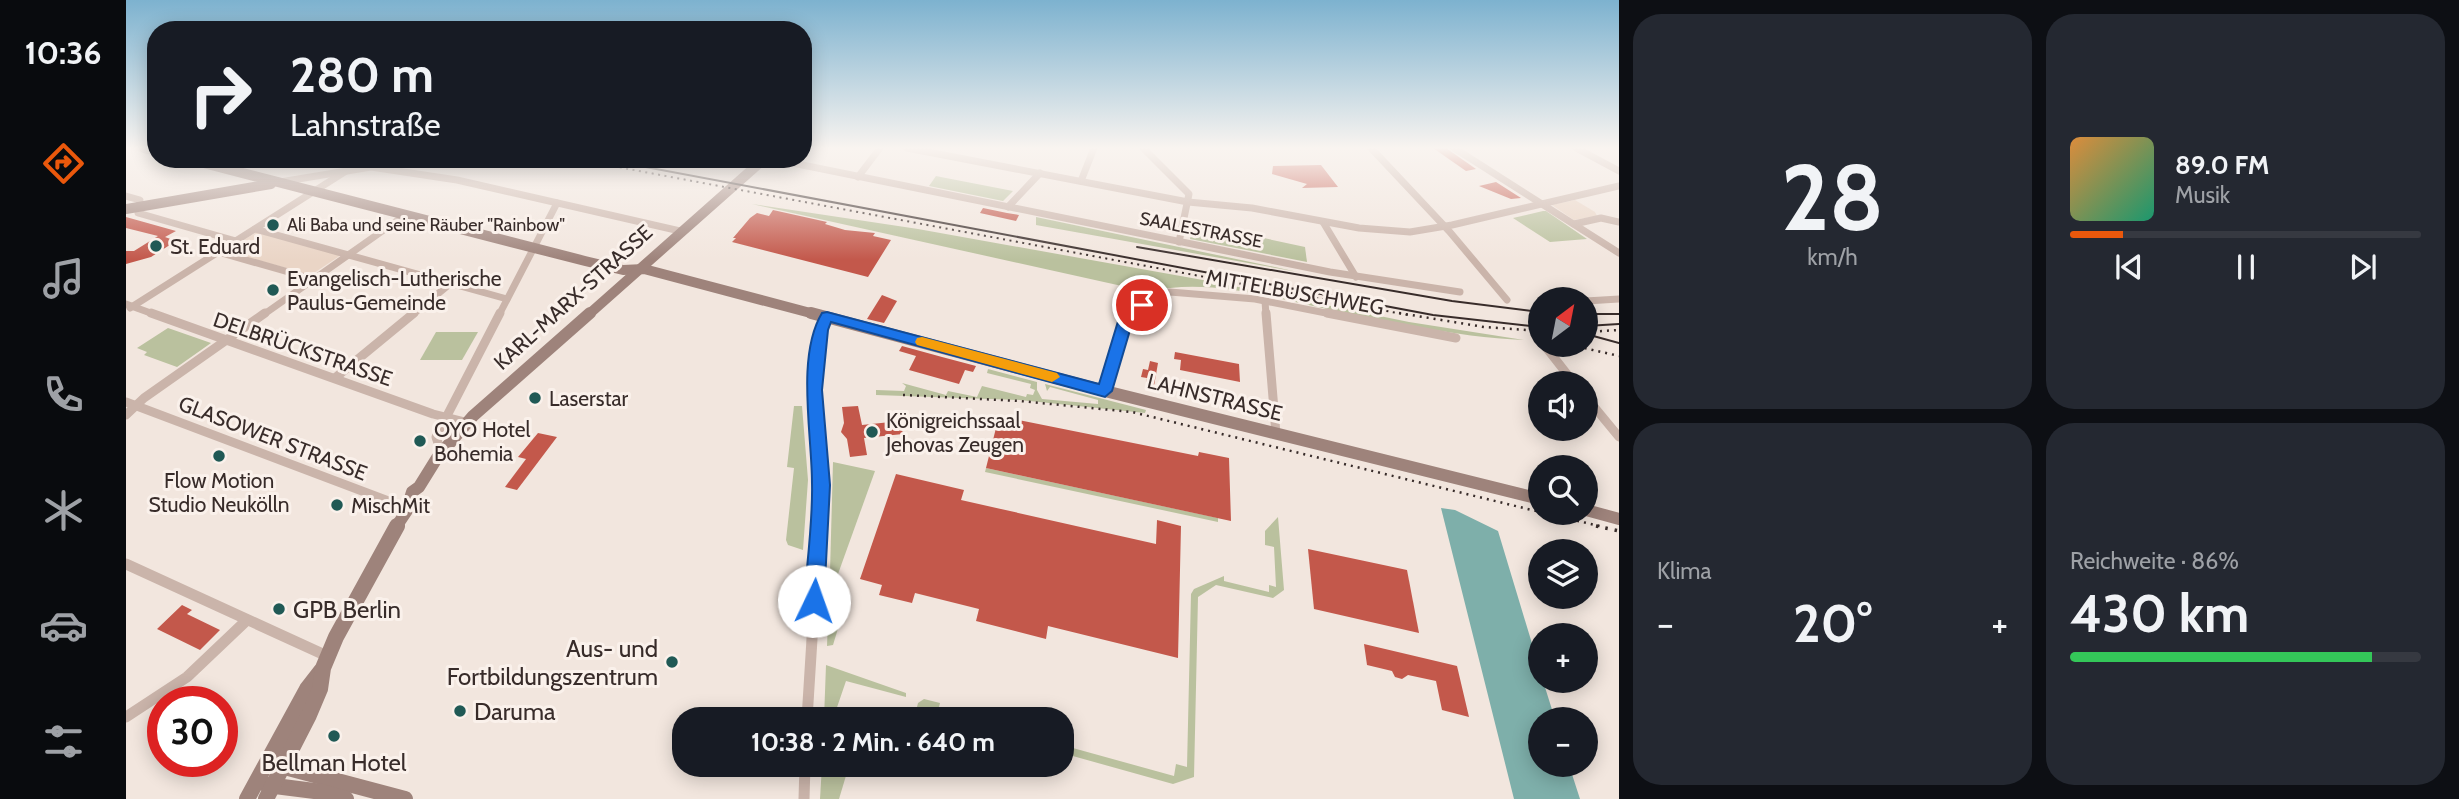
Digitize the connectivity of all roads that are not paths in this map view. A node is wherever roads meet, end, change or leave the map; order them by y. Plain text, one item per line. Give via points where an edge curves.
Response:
1 (260, 185) edge
2 (292, 185) edge
3 (324, 185) edge
4 (480, 185) edge
5 (729, 185) edge
6 (737, 185) edge
7 (898, 185) edge
8 (1029, 185) edge
9 (1103, 185) edge
10 (1181, 185) edge
11 (1406, 185) edge
12 (1514, 185) edge
13 (1619, 186) edge
14 (314, 191) junction
15 (725, 192) junction
16 (129, 197) edge
17 (1188, 202) junction
18 (557, 203) junction
19 (1544, 204) junction
20 (126, 206) edge
21 (570, 206) junction
22 (1008, 208) junction
23 (142, 210) junction
24 (552, 212) junction
25 (405, 215) junction
26 (1323, 222) junction
27 (1619, 222) edge
28 (1574, 223) junction
29 (1444, 226) junction
30 (255, 229) junction
31 (680, 232) junction
32 (236, 241) junction
33 (1180, 242) junction
34 (534, 248) junction
35 (218, 252) junction
36 (1619, 253) edge
37 (348, 255) junction
38 (637, 270) junction
39 (1356, 277) junction
40 (313, 279) junction
41 (451, 283) junction
42 (1460, 292) dead end
43 (507, 299) junction
44 (1619, 299) edge
45 (1507, 300) dead end
46 (1598, 300) edge
47 (1265, 301) junction
48 (128, 307) edge
49 (827, 316) junction
50 (1456, 338) dead end
51 (227, 340) junction
52 (1554, 357) edge
53 (1565, 371) edge
54 (335, 378) junction
55 (1105, 391) junction
56 (131, 404) edge
57 (1598, 412) edge
58 (126, 415) edge
59 (447, 416) junction
60 (469, 423) junction
61 (1276, 434) junction
62 (1619, 437) edge
63 (441, 452) junction
64 (1528, 496) edge
65 (407, 508) junction
66 (1598, 513) edge
67 (1619, 519) edge
68 (126, 564) edge
69 (247, 620) junction
70 (325, 662) junction
71 (808, 707) edge
72 (126, 716) edge
73 (275, 765) junction
74 (805, 777) edge
75 (260, 792) edge
76 (346, 799) edge
77 (405, 799) edge
78 (804, 799) edge

1 - 23 street via 158,203
2 - 14 main road
3 - 14 street
4 - 18 street
5 - 15 street, KARL-MARX-STRASSE
6 - 15 street, KARL-MARX-STRASSE
7 - 22 street, SAALESTRASSE
8 - 22 street
9 - 17 street
10 - 17 street via 1188,192
11 - 29 street
12 - 19 street
13 - 19 street
14 - 25 street, LAHNSTRASSE
14 - 30 street
15 - 31 street, KARL-MARX-STRASSE
16 - 20 street
16 - 23 street via 141,200
17 - 26 street
17 - 33 street
18 - 21 street
18 - 24 street, KARL-MARX-STRASSE
19 - 28 street
19 - 29 street
20 - 23 street
21 - 24 street
21 - 31 street
22 - 33 street, SAALESTRASSE
23 - 32 street
24 - 34 street, KARL-MARX-STRASSE
25 - 34 street, LAHNSTRASSE
25 - 37 street
26 - 29 street via 1410,232
26 - 39 street
27 - 28 street via 1601,218
28 - 36 street
29 - 45 street
30 - 32 street
30 - 37 street
31 - 38 street, KARL-MARX-STRASSE
32 - 35 street
33 - 39 street, SAALESTRASSE
34 - 38 street, LAHNSTRASSE
34 - 43 street, KARL-MARX-STRASSE
35 - 40 street
35 - 48 street
37 - 40 street
37 - 41 street
38 - 49 street, LAHNSTRASSE
38 - 60 street, KARL-MARX-STRASSE
39 - 42 street, SAALESTRASSE
40 - 51 street
41 - 43 street
41 - 54 street
43 - 59 street, KARL-MARX-STRASSE
44 - 46 street
47 - 50 street, MITTELBUSCHWEG
47 - 55 street, MITTELBUSCHWEG via 1176,292 1140,306 1126,318
47 - 61 street
48 - 51 street, DELBRÜCKSTRASSE
49 - 55 street, LAHNSTRASSE
49 - 71 street via 820,330 815,390 821,485
51 - 54 street, DELBRÜCKSTRASSE
51 - 56 street
52 - 53 street
54 - 59 street, DELBRÜCKSTRASSE
55 - 61 street, LAHNSTRASSE
56 - 58 street
56 - 65 street, GLASOWER STRASSE
57 - 62 street
59 - 60 street, DELBRÜCKSTRASSE
59 - 63 street, KARL-MARX-STRASSE via 436,438
60 - 63 street, KARL-MARX-STRASSE
61 - 64 street, LAHNSTRASSE
63 - 65 street, KARL-MARX-STRASSE via 419,486 419,495
65 - 70 street, KARL-MARX-STRASSE
66 - 67 street
68 - 69 street
69 - 70 street
69 - 72 street via 187,677
70 - 73 street, KARL-MARX-STRASSE via 307,689
73 - 75 street, KARL-MARX-STRASSE
73 - 77 main road
74 - 78 street
75 - 76 street via 322,792

